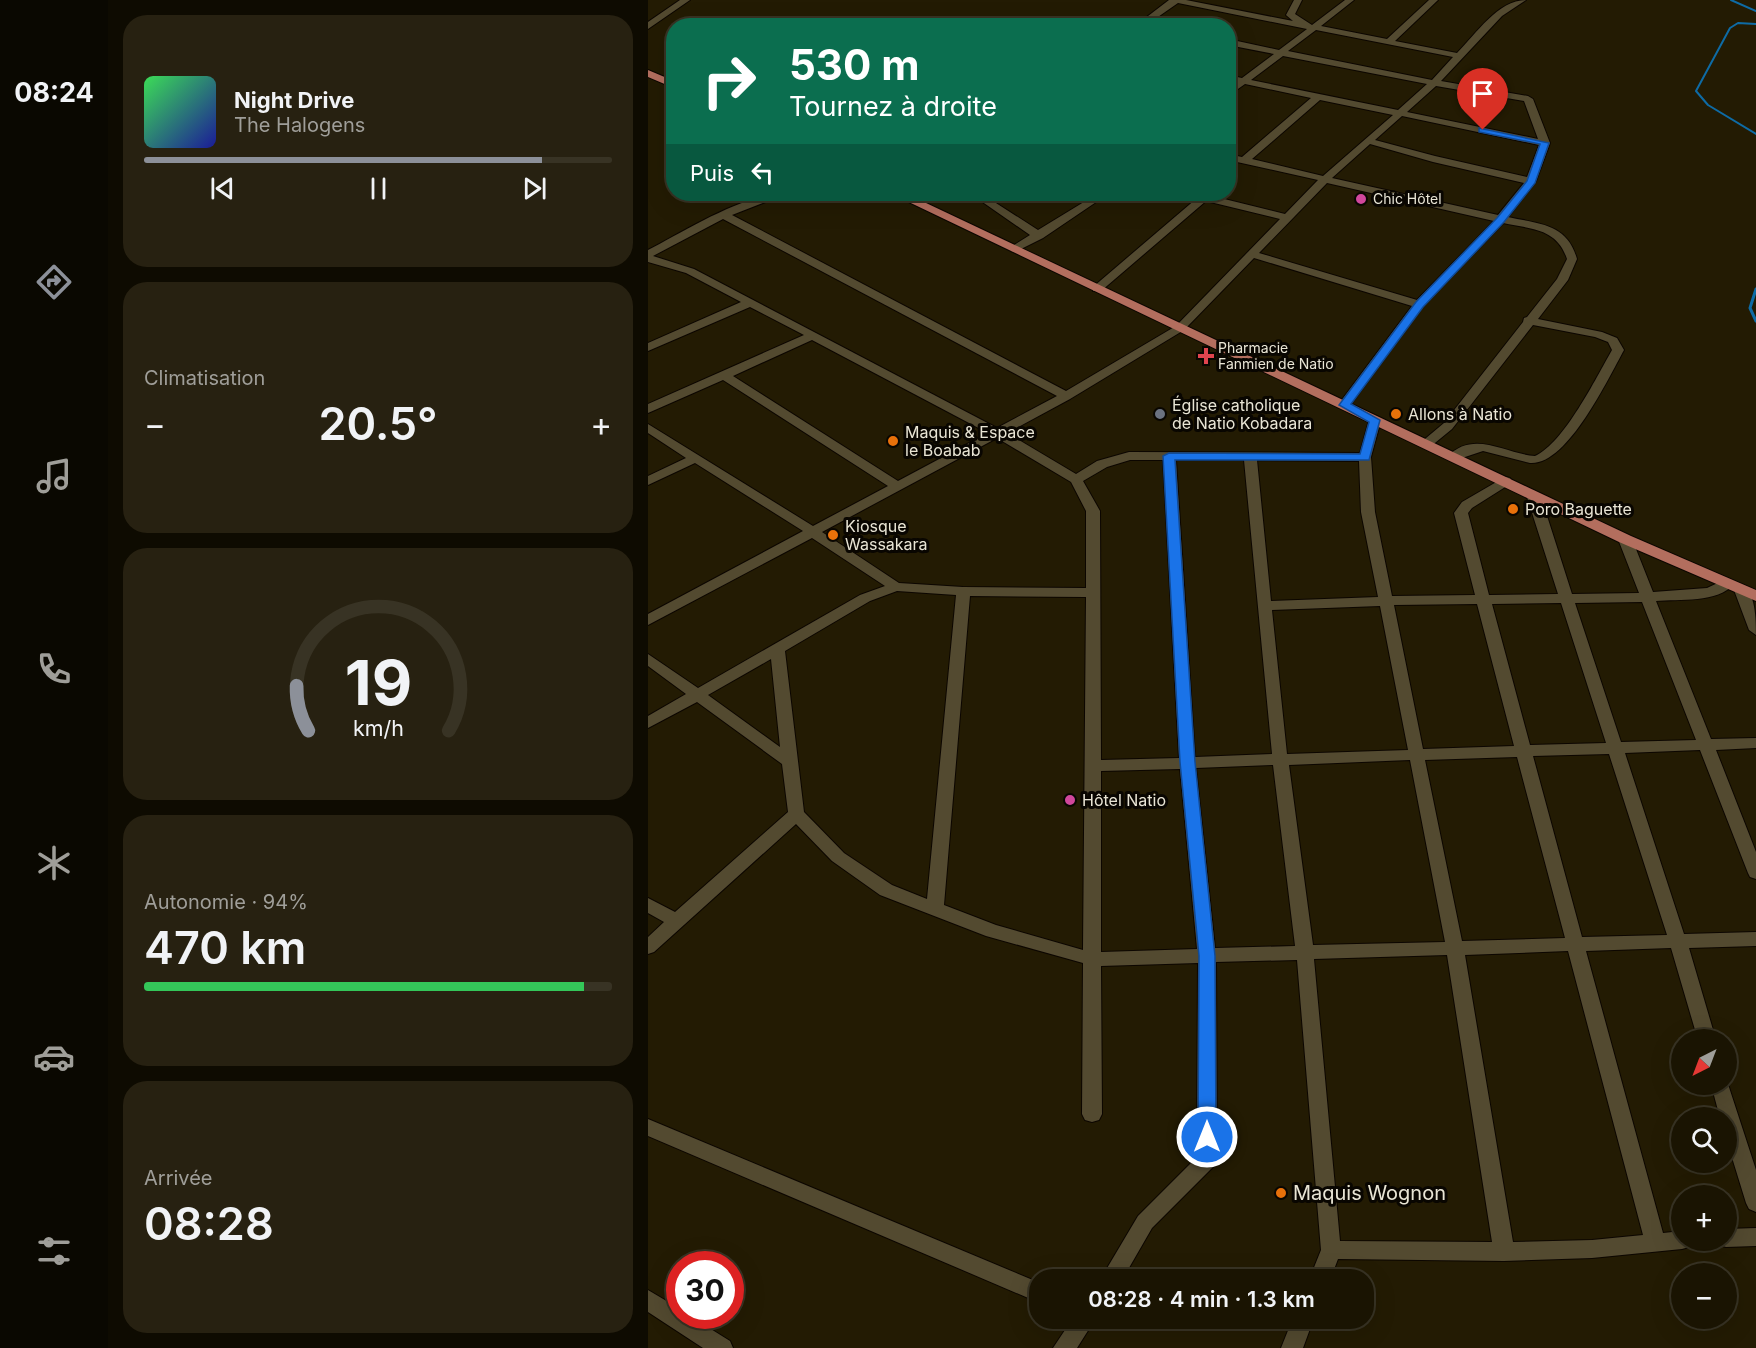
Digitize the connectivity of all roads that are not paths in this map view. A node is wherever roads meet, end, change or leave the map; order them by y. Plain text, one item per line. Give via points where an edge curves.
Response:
1 (686, 0) edge
2 (1175, 0) edge
3 (1298, 0) edge
4 (1350, 0) edge
5 (1434, 0) edge
6 (1504, 0) edge
7 (1521, 1) edge
8 (1151, 18) edge
9 (648, 26) edge
10 (1312, 27) junction
11 (1389, 42) junction
12 (1236, 44) edge
13 (1283, 53) junction
14 (1460, 56) junction
15 (648, 73) edge
16 (1236, 80) edge
17 (666, 81) edge
18 (1244, 81) junction
19 (1434, 83) junction
20 (1236, 87) edge
21 (1319, 96) junction
22 (1399, 114) junction
23 (1369, 141) junction
24 (1545, 143) junction
25 (1236, 159) edge
26 (1244, 161) junction
27 (1324, 179) junction
28 (1531, 181) junction
29 (759, 201) edge
30 (913, 201) edge
31 (986, 201) edge
32 (1092, 201) edge
33 (1199, 201) edge
34 (1220, 201) edge
35 (723, 215) junction
36 (1289, 218) junction
37 (1500, 220) junction
38 (1039, 236) junction
39 (1015, 249) junction
40 (1251, 254) junction
41 (648, 256) edge
42 (1097, 289) junction
43 (751, 302) junction
44 (1419, 304) junction
45 (1528, 320) junction
46 (1180, 328) junction
47 (814, 335) junction
48 (648, 347) edge
49 (725, 375) junction
50 (1066, 396) junction
51 (1344, 405) junction
52 (648, 409) edge
53 (1375, 420) junction
54 (648, 428) edge
55 (999, 433) junction
56 (1425, 444) junction
57 (1169, 456) junction
58 (1365, 457) junction
59 (1453, 457) junction
60 (1250, 458) junction
61 (694, 459) junction
62 (1076, 480) junction
63 (1505, 481) junction
64 (648, 482) edge
65 (898, 487) junction
66 (1533, 494) junction
67 (813, 532) junction
68 (1624, 539) junction
69 (1727, 584) junction
70 (896, 587) junction
71 (1741, 590) junction
72 (963, 591) junction
73 (1093, 593) junction
74 (1756, 596) edge
75 (1566, 597) junction
76 (1647, 597) junction
77 (1483, 600) junction
78 (1385, 601) junction
79 (1264, 606) junction
80 (648, 620) edge
81 (1756, 630) edge
82 (777, 649) junction
83 (648, 659) edge
84 (698, 694) junction
85 (648, 723) edge
86 (1756, 743) edge
87 (1705, 745) junction
88 (1614, 749) junction
89 (1522, 751) junction
90 (1415, 756) junction
91 (1280, 758) junction
92 (788, 760) junction
93 (1187, 762) junction
94 (1093, 766) junction
95 (796, 814) junction
96 (1756, 873) edge
97 (648, 905) edge
98 (935, 909) junction
99 (677, 921) junction
100 (1756, 939) edge
101 (1678, 942) junction
102 (1577, 945) junction
103 (648, 946) edge
104 (1455, 948) junction
105 (1305, 953) junction
106 (1207, 956) junction
107 (1092, 959) junction
108 (1704, 1029) edge
109 (1723, 1095) edge
110 (1092, 1114) dead end
111 (648, 1126) edge
112 (1756, 1203) edge
113 (1756, 1237) edge
114 (1737, 1238) edge
115 (1671, 1241) edge
116 (1655, 1242) junction
117 (1331, 1250) junction
118 (1504, 1252) junction
119 (1117, 1269) edge
120 (1323, 1269) edge
121 (1029, 1288) edge
122 (648, 1300) edge
123 (1078, 1329) edge
124 (1300, 1329) edge
125 (722, 1348) edge
126 (1064, 1348) edge
127 (1292, 1348) edge

1 - 9 street
2 - 8 street
2 - 10 street
3 - 10 street via 1290,15
4 - 10 street
5 - 11 street
6 - 7 street
7 - 14 street via 1499,14
10 - 11 street
10 - 13 street
11 - 14 street
12 - 13 street
13 - 18 street
13 - 19 street
14 - 19 street
15 - 17 main road
16 - 18 street
18 - 20 street
18 - 21 street
19 - 22 street
19 - 24 street via 1528,99
21 - 22 street
21 - 26 street
22 - 23 street
22 - 24 street
23 - 27 street
23 - 28 street
24 - 28 street
25 - 26 street
26 - 27 street
27 - 36 street
27 - 37 street
28 - 37 street
29 - 35 street
30 - 39 main road
31 - 38 street
32 - 38 street
33 - 42 street
34 - 36 street
35 - 41 street
35 - 50 street
36 - 40 street
37 - 44 street
37 - 45 street via 1554,232 1569,248 1572,260 1562,280
38 - 39 street
39 - 42 main road
40 - 44 street
40 - 46 street
41 - 43 street via 690,271
42 - 46 main road
43 - 47 street
43 - 48 street
44 - 51 street
45 - 56 street via 1448,426
45 - 59 street via 1598,334 1613,340 1618,350 1593,394 1548,456 1538,460 1483,447
46 - 50 street
46 - 51 main road
47 - 49 street
47 - 55 street
49 - 52 street
49 - 65 street
50 - 55 street
51 - 53 main road
53 - 56 main road
53 - 58 street
54 - 61 street
55 - 62 street
55 - 65 street
56 - 59 main road
57 - 60 street
57 - 62 street via 1129,456 1102,464
57 - 93 street
58 - 60 street
58 - 78 street via 1368,513
59 - 63 main road
60 - 79 street
61 - 64 street
61 - 67 street
62 - 73 street via 1093,511
63 - 66 main road
63 - 77 street via 1461,513
65 - 67 street
66 - 68 main road
66 - 75 street
67 - 70 street
67 - 80 street
68 - 69 main road
68 - 76 street
69 - 71 main road
69 - 76 street via 1710,592
70 - 72 street
70 - 82 street via 865,598
71 - 74 main road
71 - 81 street
72 - 73 street
72 - 98 street
73 - 94 street
75 - 76 street
75 - 77 street
75 - 88 street
76 - 87 street
77 - 78 street
77 - 89 street
78 - 79 street
78 - 90 street
79 - 91 street
82 - 84 street
82 - 92 street
83 - 84 street
84 - 85 street
84 - 92 street
86 - 87 street
87 - 88 street
87 - 96 street
88 - 89 street
88 - 101 street
89 - 90 street
89 - 102 street
90 - 91 street
90 - 104 street
91 - 93 street
91 - 105 street
92 - 95 street
93 - 94 street
93 - 106 street
94 - 107 street
95 - 98 street via 838,857 886,890
95 - 99 street
97 - 99 street
98 - 107 street via 992,931
99 - 103 street
100 - 101 street
101 - 102 street
101 - 108 street
102 - 104 street
102 - 116 street
104 - 105 street
104 - 118 street
105 - 106 street
105 - 117 street
106 - 107 street
106 - 119 street via 1207,1160 1145,1222
107 - 110 street
109 - 112 street
111 - 121 street
113 - 114 street
115 - 116 street
116 - 118 street
117 - 118 street
117 - 120 street
122 - 125 street
123 - 126 street
124 - 127 street

